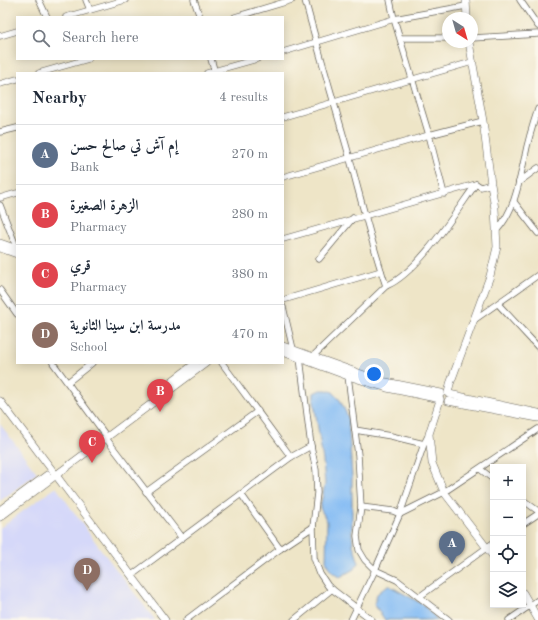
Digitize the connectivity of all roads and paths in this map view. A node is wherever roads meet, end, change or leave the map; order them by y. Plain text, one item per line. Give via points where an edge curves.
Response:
1 (39, 0) edge
2 (86, 0) edge
3 (125, 0) edge
4 (194, 0) edge
5 (292, 0) edge
6 (305, 0) edge
7 (390, 0) edge
8 (520, 0) edge
9 (466, 3) edge
10 (90, 10) junction
11 (47, 16) edge
12 (69, 16) edge
13 (200, 16) edge
14 (237, 16) edge
15 (394, 19) junction
16 (538, 26) edge
17 (16, 31) edge
18 (538, 34) edge
19 (0, 36) edge
20 (401, 38) junction
21 (442, 38) edge
22 (478, 38) edge
23 (316, 43) junction
24 (470, 48) edge
25 (284, 52) edge
26 (84, 60) edge
27 (211, 60) edge
28 (254, 60) edge
29 (472, 62) junction
30 (42, 72) edge
31 (215, 72) edge
32 (16, 79) edge
33 (413, 80) junction
34 (0, 84) edge
35 (334, 103) junction
36 (538, 109) edge
37 (284, 117) edge
38 (483, 121) junction
39 (16, 128) edge
40 (0, 132) edge
41 (429, 135) junction
42 (350, 158) junction
43 (538, 168) edge
44 (284, 177) edge
45 (519, 182) junction
46 (476, 184) junction
47 (491, 184) junction
48 (16, 193) edge
49 (444, 194) junction
50 (0, 198) edge
51 (514, 202) junction
52 (0, 206) edge
53 (364, 215) junction
54 (353, 218) junction
55 (497, 230) junction
56 (538, 233) edge
57 (284, 239) edge
58 (0, 243) edge
59 (16, 246) edge
60 (0, 248) edge
61 (16, 249) edge
62 (16, 254) edge
63 (319, 259) dead end
64 (381, 271) junction
65 (538, 275) edge
66 (386, 286) junction
67 (0, 290) edge
68 (284, 300) edge
69 (498, 304) junction
70 (284, 311) edge
71 (16, 313) edge
72 (474, 320) junction
73 (284, 346) edge
74 (538, 347) edge
75 (293, 349) junction
76 (284, 352) edge
77 (312, 357) junction
78 (300, 358) junction
79 (55, 364) edge
80 (91, 364) edge
81 (195, 364) edge
82 (205, 364) edge
83 (223, 364) edge
84 (348, 376) junction
85 (68, 382) junction
86 (444, 397) junction
87 (0, 401) edge
88 (258, 411) junction
89 (538, 413) edge
90 (538, 418) edge
91 (538, 429) edge
92 (355, 430) junction
93 (429, 434) junction
94 (105, 435) junction
95 (424, 444) junction
96 (311, 446) junction
97 (291, 457) junction
98 (480, 469) junction
99 (55, 472) junction
100 (490, 477) edge
101 (146, 492) junction
102 (444, 492) junction
103 (241, 494) junction
104 (526, 502) edge
105 (361, 507) junction
106 (0, 510) edge
107 (538, 511) edge
108 (400, 514) junction
109 (538, 514) edge
110 (0, 517) edge
111 (526, 522) edge
112 (313, 527) junction
113 (181, 538) junction
114 (490, 545) edge
115 (486, 548) junction
116 (280, 549) junction
117 (490, 553) edge
118 (375, 570) junction
119 (132, 575) junction
120 (332, 589) junction
121 (419, 597) junction
122 (526, 598) edge
123 (538, 600) edge
124 (531, 605) junction
125 (357, 608) junction
126 (538, 619) edge
127 (165, 620) edge
128 (186, 620) edge
129 (294, 620) edge
130 (351, 620) edge
131 (372, 620) edge
132 (449, 620) edge
133 (509, 620) edge

1 - 11 street
2 - 10 street
3 - 10 street
4 - 13 street
5 - 14 street
6 - 23 street
7 - 15 street
8 - 16 street
9 - 15 street
10 - 12 street
15 - 20 street
15 - 23 street
17 - 19 street
18 - 22 street
20 - 21 street
20 - 33 street
23 - 25 street
23 - 35 street
24 - 29 street
26 - 30 street
27 - 31 street
28 - 31 street
29 - 33 street
29 - 38 street
32 - 34 street
33 - 35 street
33 - 41 street
35 - 37 street
35 - 42 street
36 - 45 street
38 - 41 street
38 - 47 street
39 - 40 street
41 - 42 street
41 - 49 street
42 - 44 street
42 - 53 street
43 - 45 street
45 - 51 street
46 - 47 street via 481,187
46 - 49 street
46 - 66 street via 417,263
47 - 55 street
48 - 50 street
49 - 53 street
51 - 55 street
51 - 56 street
52 - 59 street
53 - 54 street
53 - 64 street
54 - 57 street
54 - 63 street
55 - 72 street via 494,260
58 - 61 street
60 - 62 street
64 - 66 street
64 - 68 street
65 - 69 street
66 - 77 street
67 - 71 street
69 - 72 street
69 - 74 street
70 - 75 street
72 - 86 street
73 - 75 street
75 - 77 street
76 - 78 street
77 - 86 street via 381,381
78 - 84 street
78 - 96 street
79 - 85 street
80 - 85 street
81 - 94 street
82 - 94 street
83 - 88 street
84 - 86 street via 387,388
84 - 92 street
85 - 94 street
86 - 89 street
86 - 90 street
86 - 93 street
87 - 99 street
88 - 97 street
88 - 101 street
91 - 98 street
92 - 95 street
92 - 105 street
93 - 95 street
93 - 102 street via 432,463
94 - 99 street
94 - 101 street
95 - 108 street
96 - 97 street
96 - 112 street via 317,493
97 - 103 street
98 - 100 street
98 - 102 street
99 - 106 street
99 - 110 street
99 - 119 street
101 - 113 street
102 - 108 street
102 - 115 street
103 - 113 street
103 - 116 street
104 - 107 street
105 - 108 street
105 - 118 street via 357,536 359,550
108 - 118 street
109 - 111 street
112 - 116 street
112 - 120 street via 314,558 320,574
113 - 119 street
114 - 115 street
115 - 117 street
115 - 121 street
116 - 128 street
118 - 121 street via 397,580
118 - 125 street
119 - 127 street
120 - 125 street
120 - 129 street
121 - 132 street
122 - 124 street
123 - 124 street
124 - 126 street
124 - 133 street
125 - 130 street
125 - 131 street

